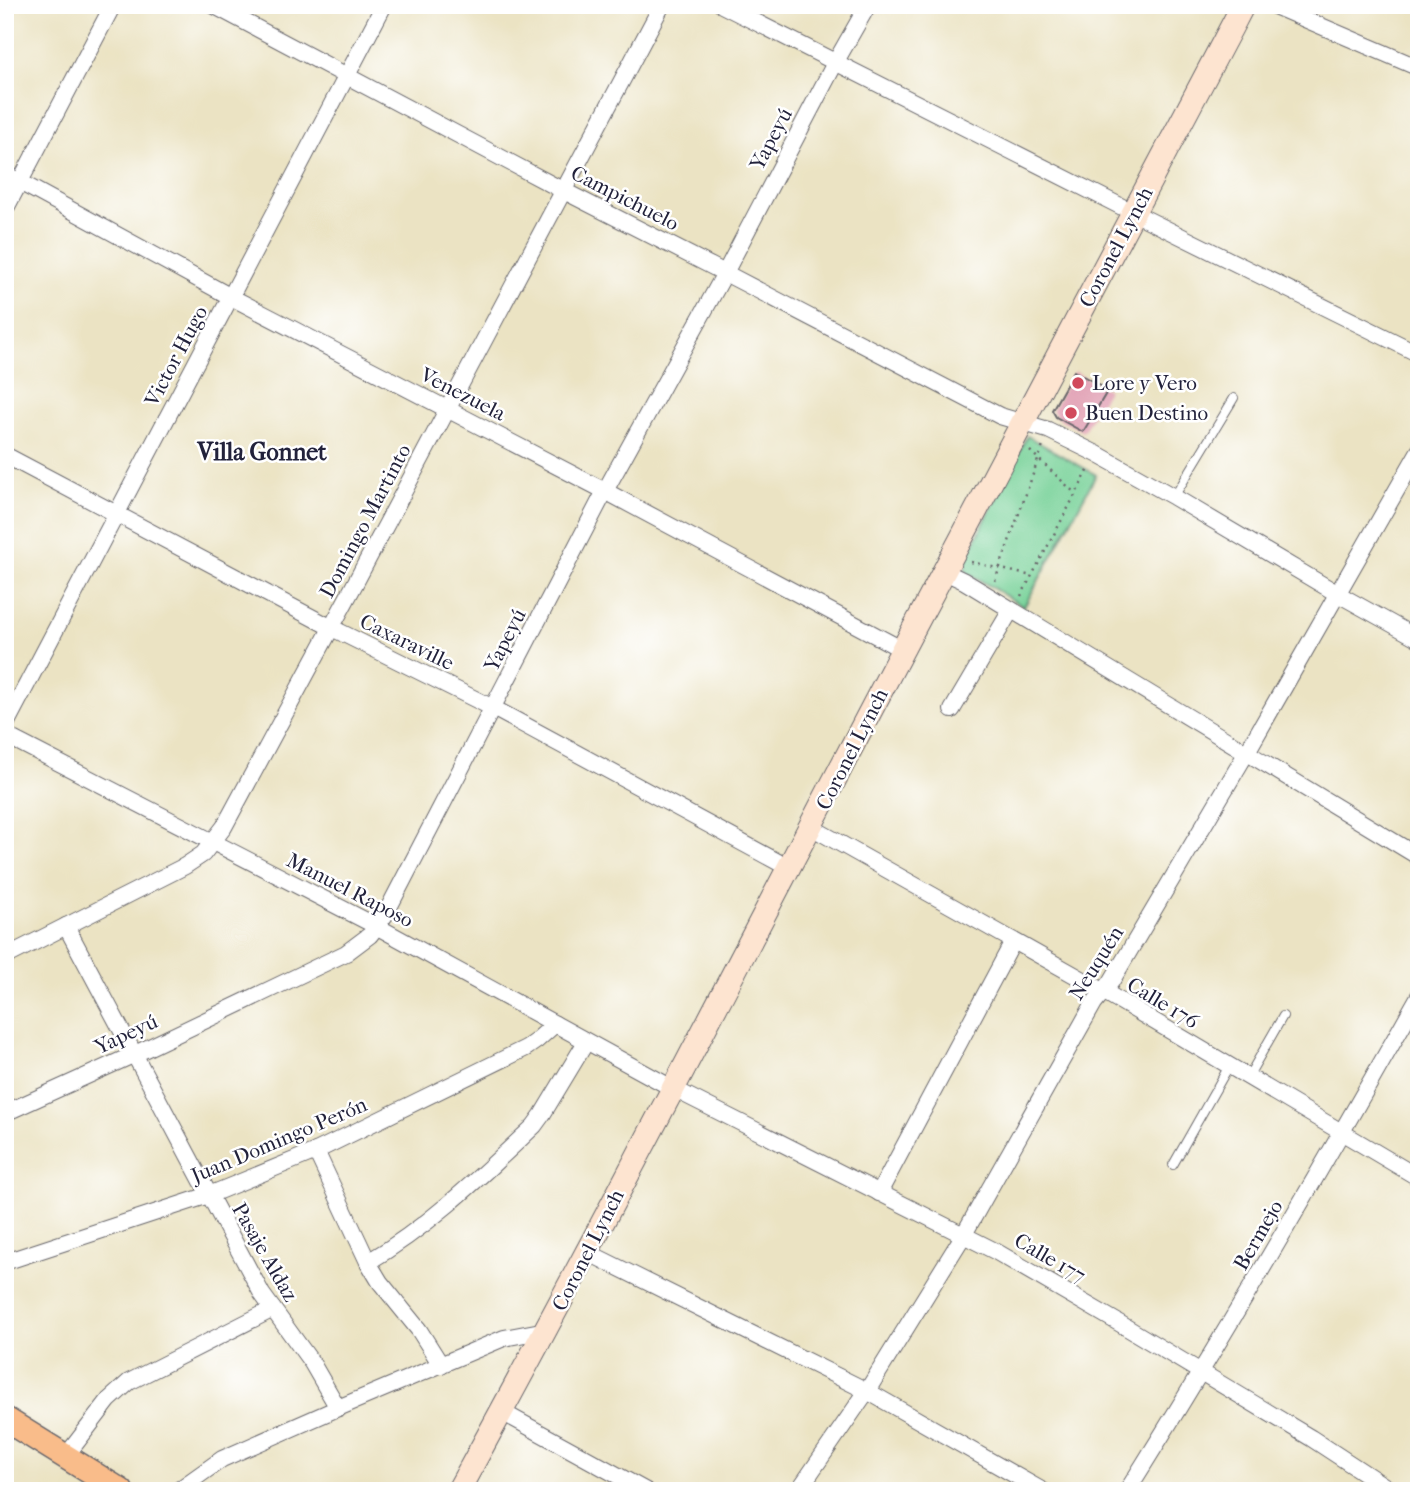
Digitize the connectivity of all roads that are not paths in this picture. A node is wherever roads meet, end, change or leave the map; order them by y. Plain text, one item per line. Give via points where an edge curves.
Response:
1 (113, 5) edge
2 (213, 5) edge
3 (384, 5) edge
4 (663, 5) edge
5 (722, 5) edge
6 (868, 5) edge
7 (1243, 5) edge
8 (1272, 5) edge
9 (835, 63) junction
10 (1419, 68) edge
11 (346, 76) junction
12 (5, 174) edge
13 (20, 182) junction
14 (564, 191) junction
15 (5, 210) edge
16 (1134, 213) junction
17 (725, 272) junction
18 (231, 297) junction
19 (1419, 354) edge
20 (1234, 398) dead end
21 (447, 409) junction
22 (1016, 433) junction
23 (1419, 451) edge
24 (5, 455) edge
25 (605, 491) junction
26 (1174, 497) junction
27 (117, 514) junction
28 (944, 572) junction
29 (1338, 594) junction
30 (1015, 607) junction
31 (332, 628) junction
32 (1419, 639) edge
33 (903, 650) junction
34 (493, 708) junction
35 (952, 710) dead end
36 (5, 726) edge
37 (5, 736) edge
38 (1247, 752) junction
39 (811, 827) junction
40 (213, 843) junction
41 (1419, 857) edge
42 (789, 868) junction
43 (66, 926) junction
44 (376, 926) junction
45 (1013, 942) junction
46 (5, 957) edge
47 (1103, 991) junction
48 (1419, 996) edge
49 (1283, 1016) dead end
50 (555, 1024) junction
51 (586, 1042) junction
52 (135, 1054) junction
53 (1229, 1066) junction
54 (1248, 1077) junction
55 (672, 1088) junction
56 (5, 1113) edge
57 (1342, 1133) junction
58 (316, 1151) junction
59 (1173, 1165) dead end
60 (1419, 1178) edge
61 (879, 1193) junction
62 (209, 1195) junction
63 (963, 1236) junction
64 (587, 1252) junction
65 (5, 1262) edge
66 (369, 1262) junction
67 (272, 1309) junction
68 (546, 1330) junction
69 (441, 1365) junction
70 (1202, 1372) junction
71 (867, 1391) junction
72 (338, 1408) junction
73 (502, 1412) junction
74 (5, 1419) edge
75 (66, 1456) junction
76 (121, 1491) edge
77 (177, 1491) edge
78 (458, 1491) edge
79 (646, 1491) edge
80 (798, 1491) edge
81 (1043, 1491) edge
82 (1127, 1491) edge
83 (1392, 1491) edge

1 - 13 street
2 - 11 street, Campichuelo
3 - 11 street, Victor Hugo
4 - 14 street, Domingo Martinto
5 - 9 street
6 - 9 street, Yapeyú
7 - 16 main road, Coronel Lynch
8 - 10 street
9 - 16 street
9 - 17 street, Yapeyú
11 - 14 street, Campichuelo
11 - 18 street, Victor Hugo
12 - 13 street, Venezuela
13 - 15 street
13 - 18 street, Venezuela
14 - 17 street, Campichuelo
14 - 21 street, Domingo Martinto
16 - 19 street
16 - 22 main road, Coronel Lynch
17 - 22 street, Campichuelo via 1000,416
17 - 25 street, Yapeyú
18 - 21 street, Venezuela
18 - 27 street, Victor Hugo
20 - 26 lane
21 - 25 street, Venezuela
21 - 31 street, Domingo Martinto
22 - 26 street, Campichuelo via 1048,429
22 - 28 main road, Coronel Lynch
23 - 29 street, Neuquén
24 - 27 street, Caxaraville
25 - 33 street, Venezuela
25 - 34 street, Yapeyú
26 - 29 street, Campichuelo
27 - 31 street, Caxaraville
27 - 36 street, Victor Hugo
28 - 30 street
28 - 33 main road, Coronel Lynch
29 - 32 street, Campichuelo
29 - 38 street, Neuquén
30 - 35 street
30 - 38 street
31 - 34 street, Caxaraville
31 - 40 street, Domingo Martinto
33 - 39 main road, Coronel Lynch
34 - 42 street, Caxaraville
34 - 44 street, Yapeyú
37 - 40 street, Manuel Raposo
38 - 41 street
38 - 47 street, Neuquén
39 - 42 main road, Coronel Lynch
39 - 45 street, Calle 176
40 - 43 street, Domingo Martinto via 185,866
40 - 44 street, Manuel Raposo
42 - 55 main road, Coronel Lynch
43 - 46 street, Domingo Martinto
43 - 52 street, Pasaje Aldaz
44 - 50 street, Manuel Raposo
44 - 52 street, Yapeyú via 346,953
45 - 47 street, Calle 176
45 - 61 street
47 - 53 street, Calle 176
47 - 63 street, Neuquén
48 - 57 street, Bermejo
49 - 54 lane
50 - 51 street, Manuel Raposo
50 - 58 street, Juan Domingo Perón via 526,1048
51 - 55 street, Manuel Raposo
51 - 66 street via 534,1126 466,1189
52 - 56 street, Yapeyú
52 - 62 street, Pasaje Aldaz
53 - 54 street, Calle 176
53 - 59 lane
54 - 57 street, Calle 176
55 - 61 street, Calle 177
55 - 64 main road, Coronel Lynch
57 - 60 street, Calle 176
57 - 70 street, Bermejo
58 - 62 street, Juan Domingo Perón
58 - 66 street
61 - 63 street, Calle 177
62 - 65 street, Juan Domingo Perón
62 - 67 street, Pasaje Aldaz
63 - 70 street, Calle 177
63 - 71 street, Neuquén
64 - 68 main road, Coronel Lynch
64 - 71 street
66 - 69 street
67 - 72 street, Pasaje Aldaz
67 - 75 street via 129,1382 109,1400
68 - 69 street via 504,1338
68 - 73 main road, Coronel Lynch
69 - 72 street
70 - 82 street, Bermejo
70 - 83 street, Calle 177
71 - 80 street, Neuquén
71 - 81 street
72 - 77 street via 222,1460
73 - 78 main road, Coronel Lynch
73 - 79 street
74 - 75 main road
75 - 76 main road

